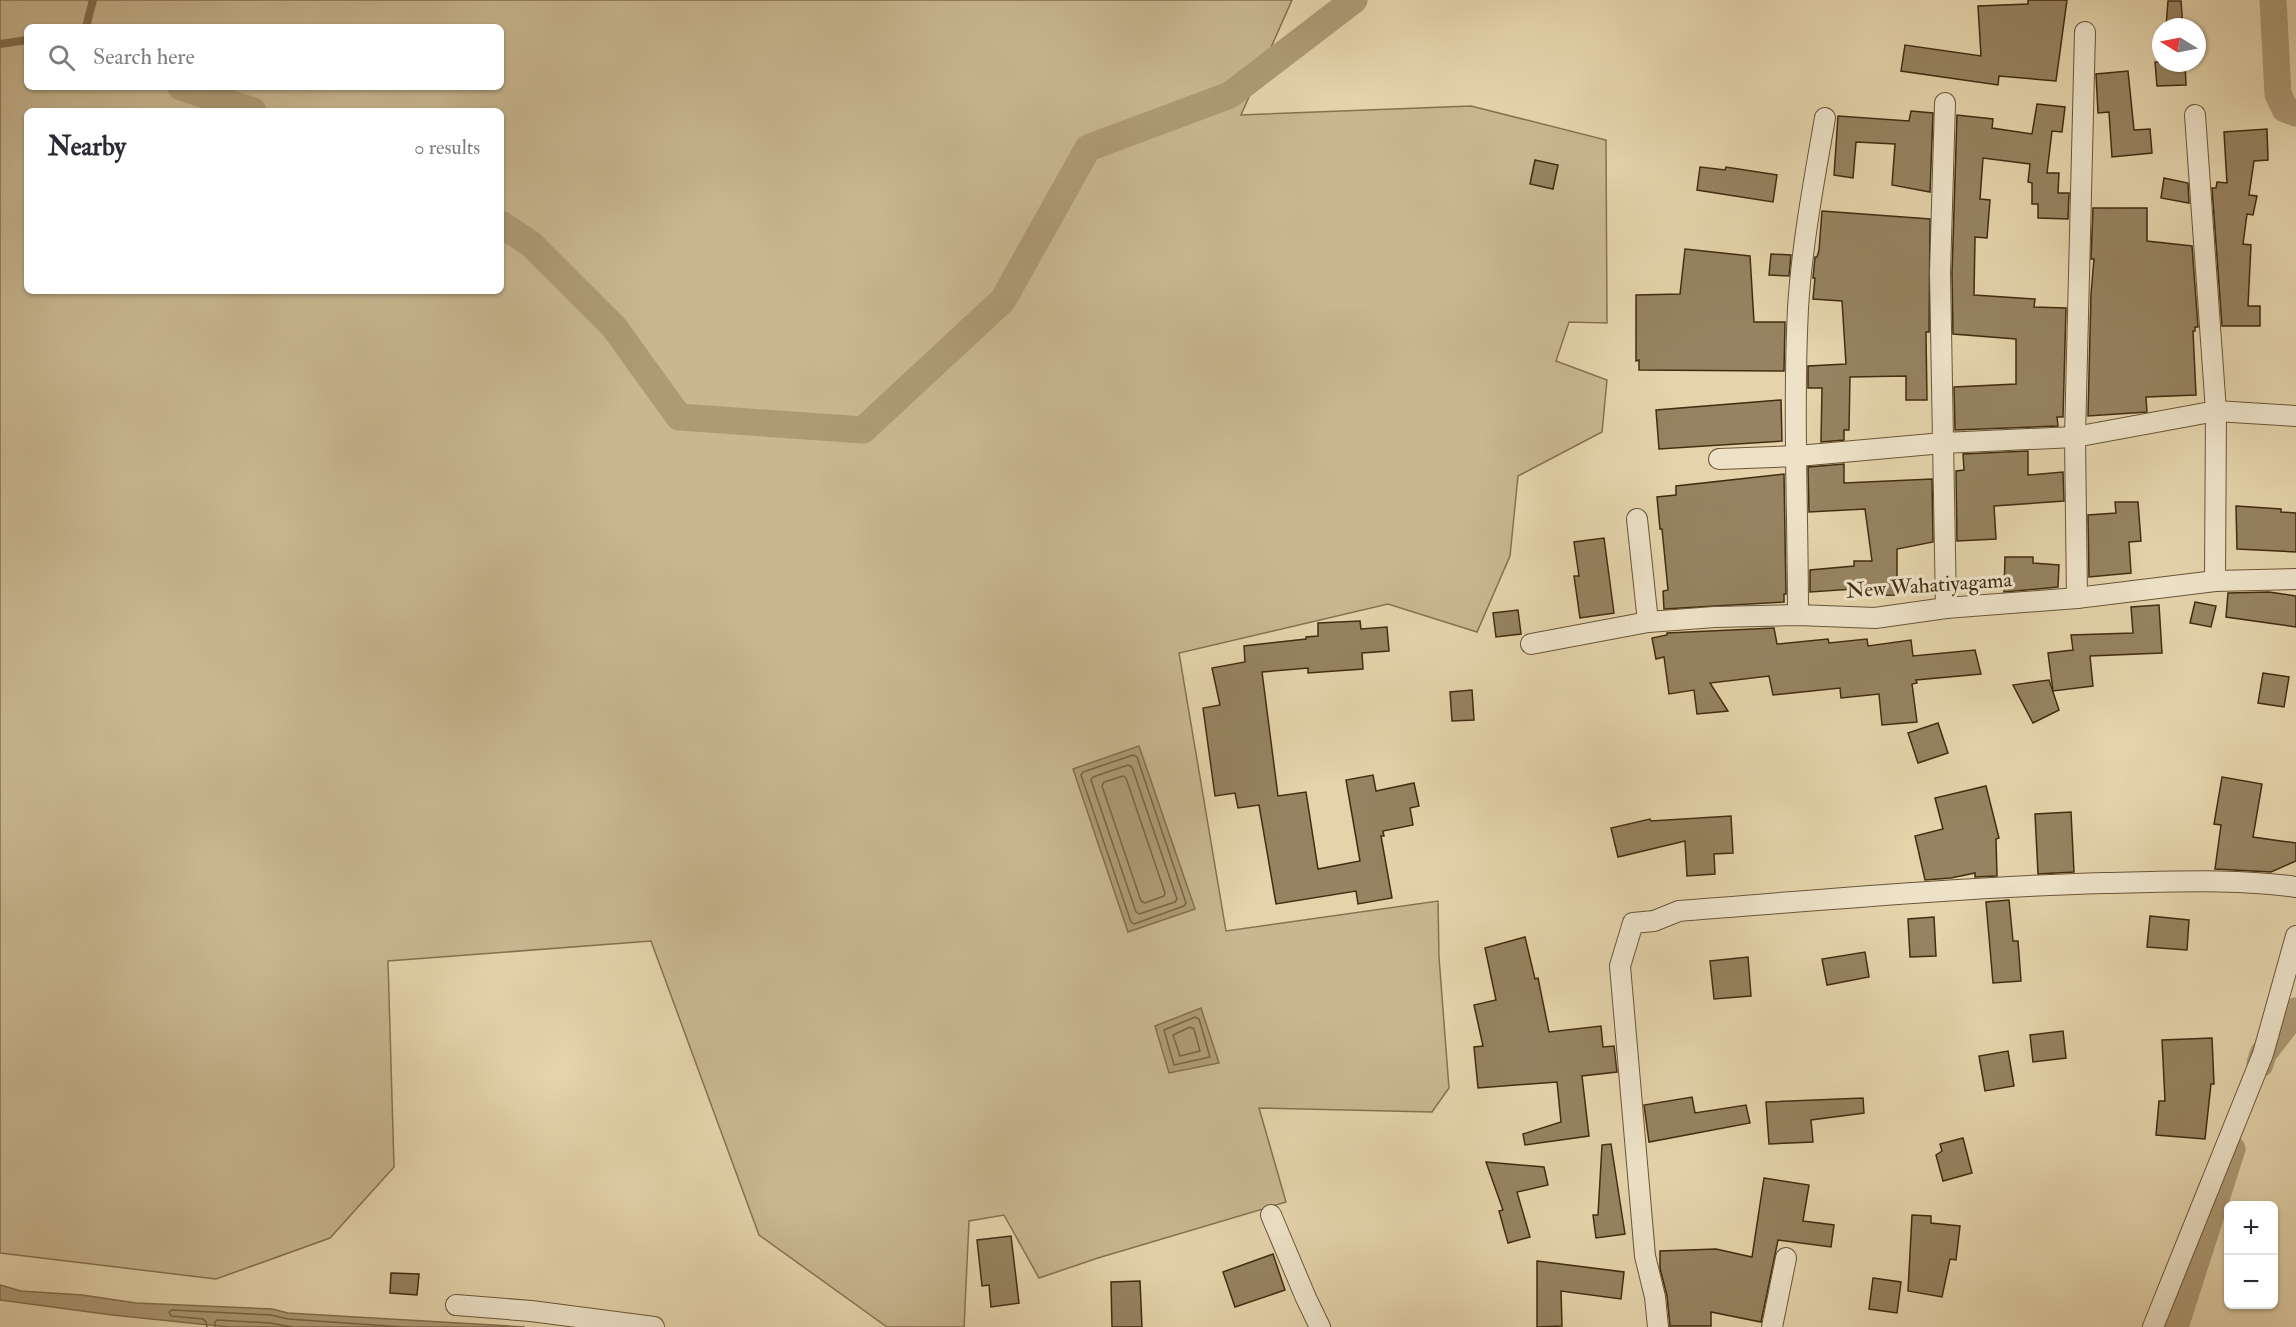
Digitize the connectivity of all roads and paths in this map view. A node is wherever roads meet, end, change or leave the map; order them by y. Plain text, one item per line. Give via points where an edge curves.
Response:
1 (2085, 32) dead end
2 (1945, 103) dead end
3 (2195, 115) dead end
4 (1826, 118) dead end
5 (2216, 411) junction
6 (2296, 416) edge
7 (2075, 437) junction
8 (1943, 443) junction
9 (1798, 456) junction
10 (1719, 459) dead end
11 (1637, 519) dead end
12 (2296, 579) edge
13 (2215, 581) junction
14 (2077, 598) junction
15 (1946, 608) junction
16 (1798, 615) junction
17 (1648, 622) junction
18 (1531, 644) dead end
19 (2296, 887) edge
20 (2296, 936) edge
21 (1271, 1215) dead end
22 (1786, 1258) dead end
23 (456, 1305) dead end
24 (654, 1327) edge
25 (1320, 1327) edge
26 (1658, 1327) edge
27 (1772, 1327) edge
28 (2153, 1327) edge

1 - 7 street
2 - 8 street via 1940,273
3 - 5 street
4 - 9 street via 1808,212 1798,306
5 - 6 street
5 - 7 street
5 - 13 street
7 - 8 street
7 - 14 street
8 - 9 street
8 - 15 street
9 - 10 street
9 - 16 street
11 - 17 street
12 - 13 street, New Wahatiyagama
13 - 14 street, New Wahatiyagama
14 - 15 street, New Wahatiyagama
15 - 16 street, New Wahatiyagama via 1875,618
16 - 17 street, New Wahatiyagama
17 - 18 street, New Wahatiyagama
19 - 26 street via 2173,882 1959,889 1679,911 1654,921 1633,923 1620,966 1646,1256
20 - 28 street via 2263,1054
21 - 25 street
22 - 27 street
23 - 24 street

